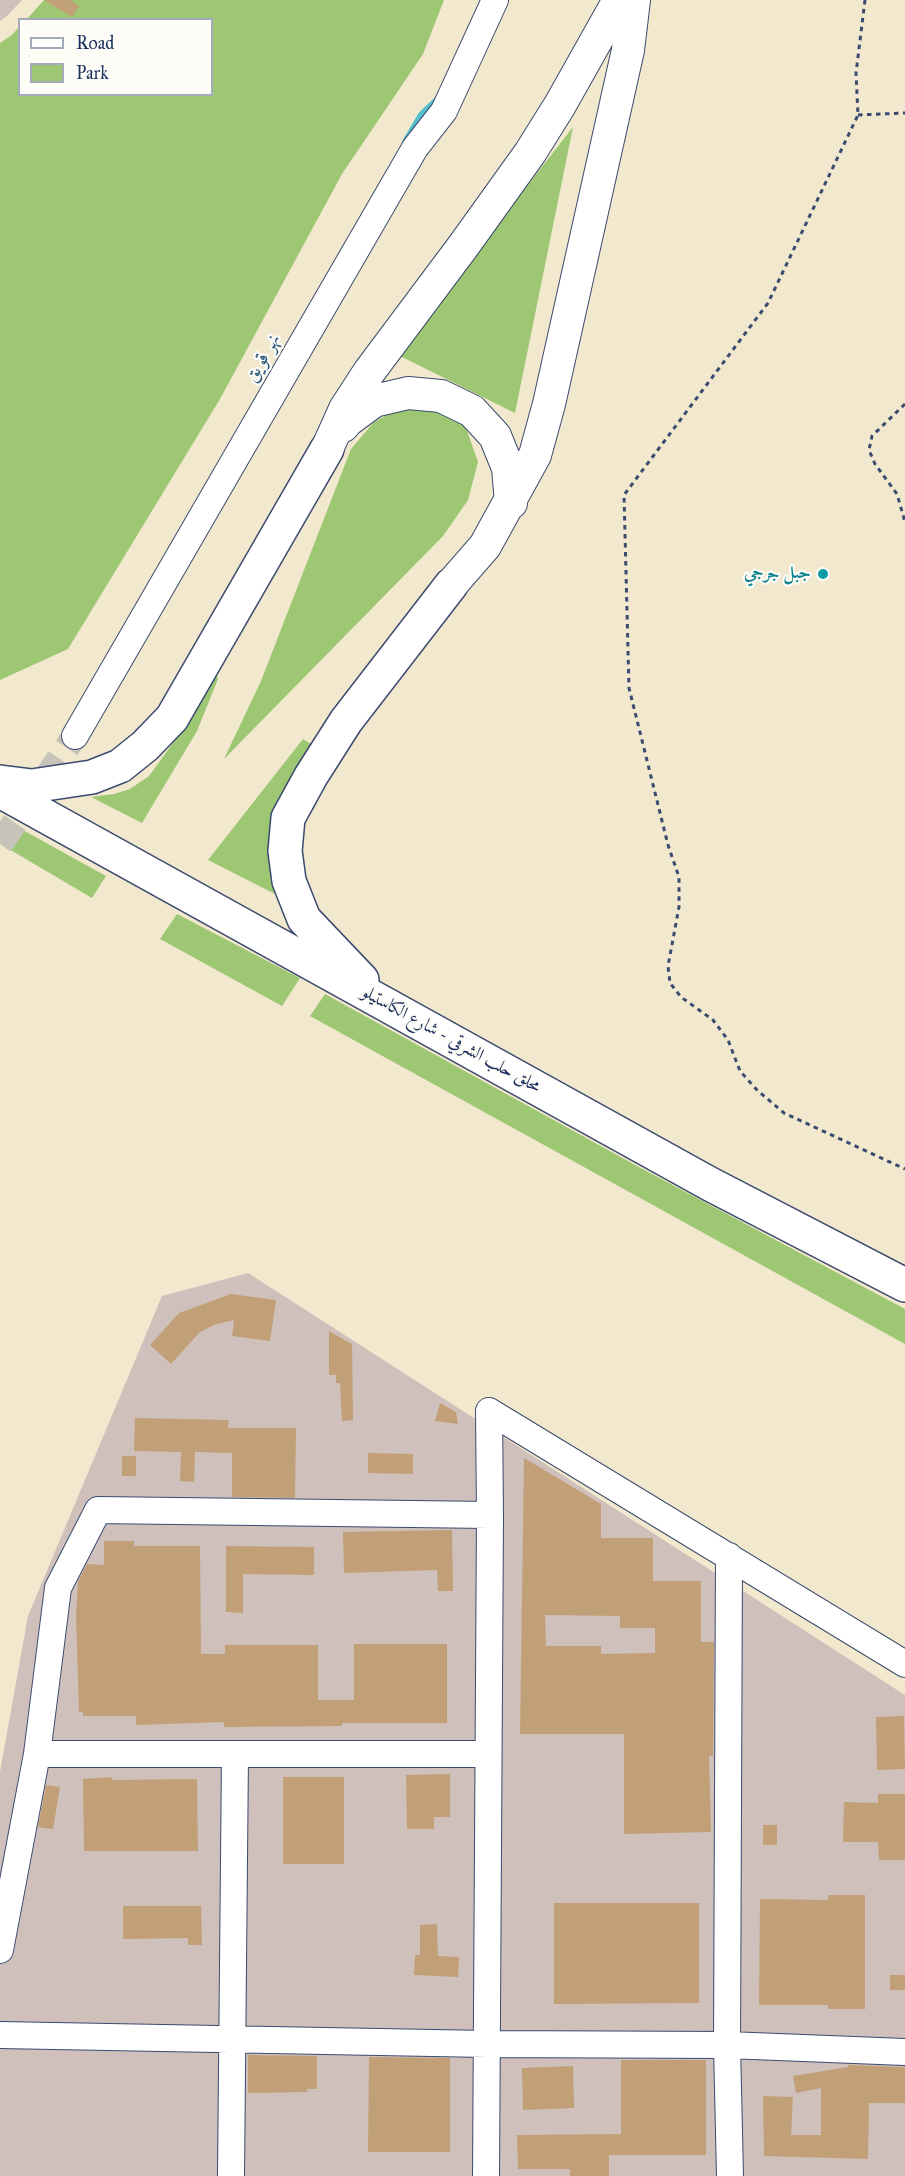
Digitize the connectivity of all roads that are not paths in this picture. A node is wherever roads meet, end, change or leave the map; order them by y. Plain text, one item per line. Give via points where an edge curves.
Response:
1 (495, 0) edge
2 (619, 0) edge
3 (634, 0) edge
4 (327, 449) junction
5 (511, 503) junction
6 (451, 585) joint
7 (75, 736) tunnel mouth
8 (0, 782) edge
9 (0, 791) edge
10 (383, 1003) junction
11 (905, 1285) edge
12 (490, 1515) junction
13 (729, 1556) junction
14 (905, 1664) edge
15 (37, 1754) junction
16 (235, 1754) junction
17 (488, 1754) junction
18 (0, 1950) edge
19 (0, 2035) edge
20 (232, 2039) junction
21 (486, 2044) junction
22 (727, 2045) junction
23 (905, 2052) edge
24 (231, 2176) edge
25 (486, 2176) edge
26 (730, 2176) edge

1 - 7 street via 444,111 416,148
2 - 4 main road via 530,153 369,372 345,409
3 - 5 main road via 628,50 549,404 535,455
4 - 5 main road via 346,421 374,401 408,393 441,396 472,411 495,436 508,468
4 - 8 highway via 172,718 145,746 120,766 92,777 32,786
5 - 6 main road via 485,546
6 - 10 highway via 346,721 288,818 285,851 289,881 304,919
9 - 10 highway, محلق حلب الشرقي - شارع الكاستيلو
10 - 11 highway, محلق حلب الشرقي - شارع الكاستيلو via 710,1184
12 - 13 street via 489,1412
12 - 15 street via 98,1510 58,1588
12 - 17 street
13 - 14 street
13 - 22 street
15 - 16 street
15 - 18 street
16 - 17 street
16 - 20 street
17 - 21 street
19 - 20 street
20 - 21 street
20 - 24 street
21 - 22 street
21 - 25 street
22 - 23 street
22 - 26 street

